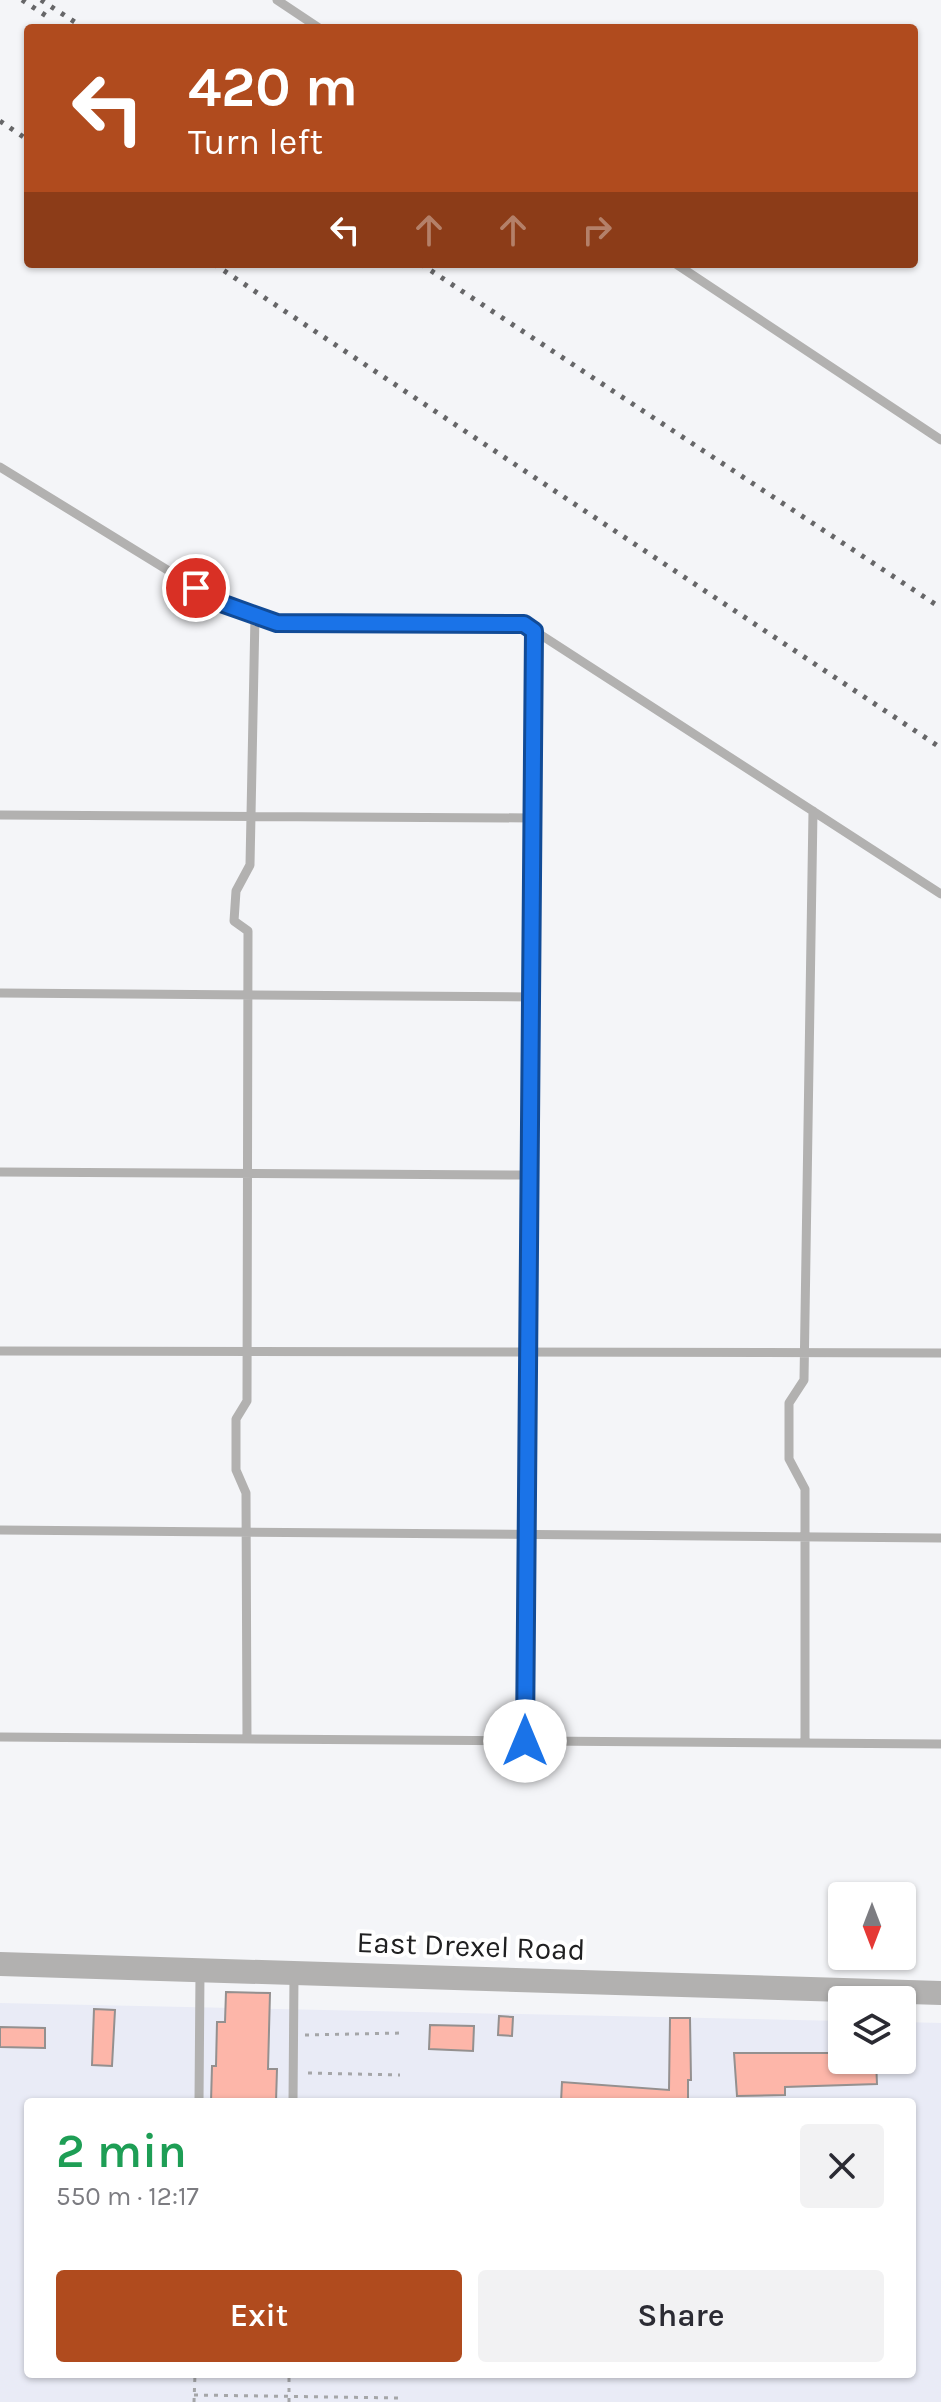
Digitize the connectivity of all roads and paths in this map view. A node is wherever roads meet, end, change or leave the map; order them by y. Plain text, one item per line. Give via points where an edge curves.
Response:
1 (277, 0) edge
2 (313, 24) edge
3 (682, 268) edge
4 (941, 440) edge
5 (0, 467) edge
6 (255, 615) junction
7 (534, 631) junction
8 (813, 811) junction
9 (0, 815) edge
10 (251, 816) junction
11 (532, 818) junction
12 (941, 894) edge
13 (0, 993) edge
14 (248, 995) junction
15 (531, 997) junction
16 (0, 1172) edge
17 (247, 1174) junction
18 (529, 1175) junction
19 (0, 1351) edge
20 (247, 1352) junction
21 (528, 1352) junction
22 (805, 1353) junction
23 (941, 1353) edge
24 (0, 1530) edge
25 (246, 1532) junction
26 (527, 1535) junction
27 (805, 1537) junction
28 (941, 1538) edge
29 (0, 1737) edge
30 (247, 1739) junction
31 (525, 1741) junction
32 (805, 1743) junction
33 (941, 1744) edge
34 (0, 1964) edge
35 (200, 1970) junction
36 (294, 1973) junction
37 (941, 1993) edge
38 (401, 2033) dead end
39 (293, 2035) junction
40 (293, 2073) junction
41 (400, 2075) dead end
42 (199, 2098) edge
43 (293, 2098) edge
44 (195, 2378) edge
45 (289, 2378) edge
46 (194, 2395) junction
47 (289, 2395) junction
48 (400, 2398) dead end
49 (194, 2402) edge
50 (289, 2402) edge

1 - 2 lane
3 - 4 lane
5 - 6 lane via 221,603
6 - 7 lane via 277,623 524,624
6 - 10 lane
7 - 8 lane
7 - 11 lane
8 - 12 lane
8 - 22 lane
9 - 10 lane
10 - 11 lane
10 - 14 lane via 250,865 236,891 234,921 248,931
11 - 15 lane
13 - 14 lane
14 - 15 lane
14 - 17 lane
15 - 18 lane
16 - 17 lane
17 - 18 lane
17 - 20 lane
18 - 21 lane
19 - 20 lane
20 - 21 lane
20 - 25 lane via 247,1401 236,1419 236,1470 246,1493
21 - 22 lane
21 - 26 lane
22 - 23 lane
22 - 27 lane via 804,1380 789,1403 789,1459 805,1489
24 - 25 lane
25 - 26 lane
25 - 30 lane
26 - 27 lane
26 - 31 lane
27 - 28 lane
27 - 32 lane
29 - 30 lane
30 - 31 lane
31 - 32 lane
32 - 33 lane
34 - 35 street, East Drexel Road
35 - 36 street, East Drexel Road
35 - 42 lane
36 - 37 street, East Drexel Road
36 - 39 lane
38 - 39 path
39 - 40 lane
40 - 41 path
40 - 43 lane
44 - 46 path
45 - 47 path
46 - 47 path
46 - 49 path
47 - 48 path
47 - 50 path

